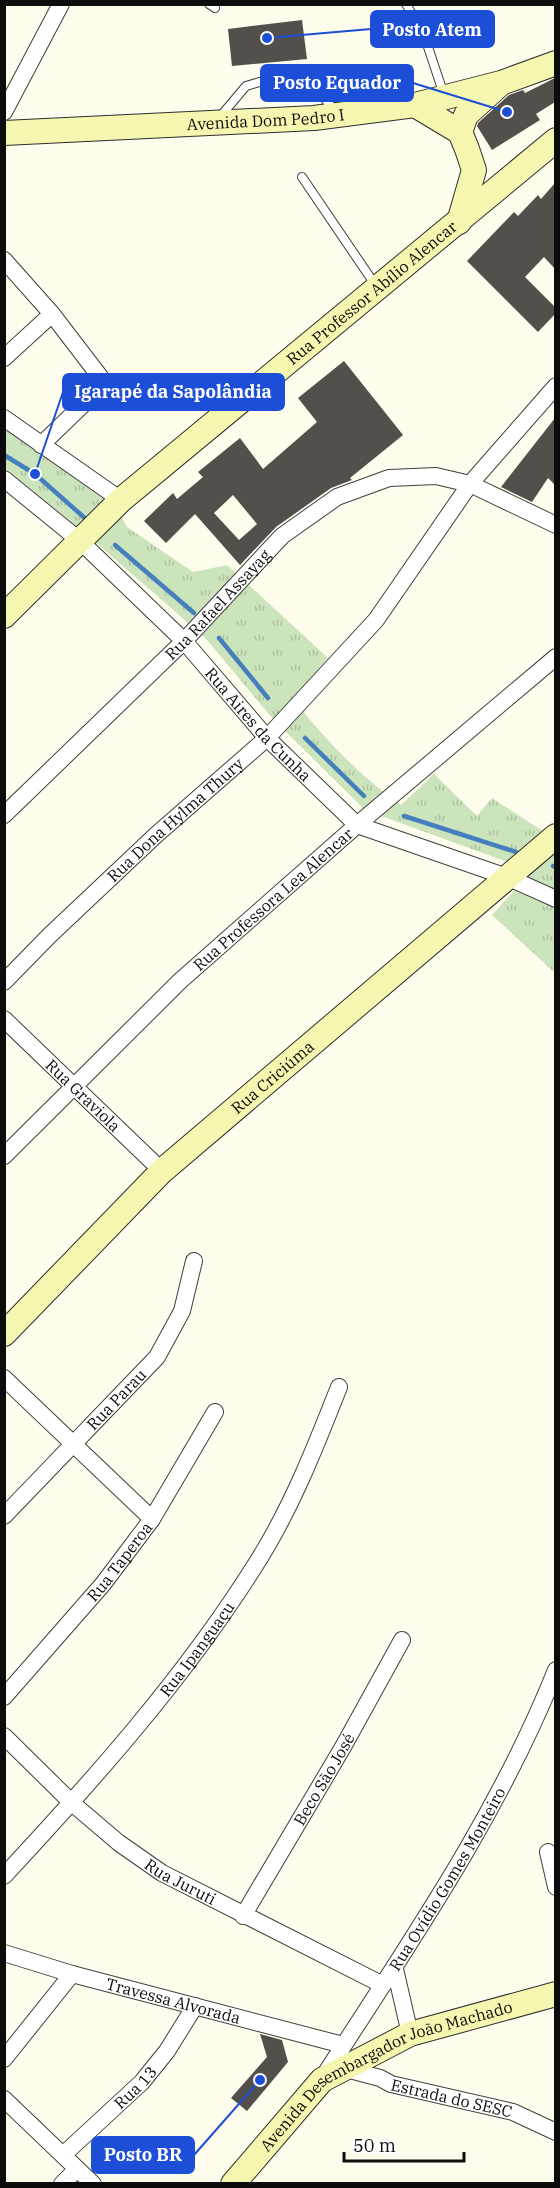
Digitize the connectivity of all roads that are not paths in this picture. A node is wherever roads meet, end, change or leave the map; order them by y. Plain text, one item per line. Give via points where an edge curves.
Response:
1 (61, 4) edge
2 (406, 4) edge
3 (555, 63) edge
4 (501, 83) junction
5 (444, 98) junction
6 (415, 105) junction
7 (4, 112) edge
8 (338, 115) junction
9 (217, 121) junction
10 (460, 132) junction
11 (4, 133) edge
12 (555, 140) edge
13 (474, 170) junction
14 (302, 177) dead end
15 (510, 180) junction
16 (459, 222) junction
17 (4, 260) edge
18 (378, 289) junction
19 (52, 314) junction
20 (4, 358) edge
21 (555, 386) edge
22 (4, 418) edge
23 (41, 445) junction
24 (4, 479) edge
25 (470, 484) junction
26 (120, 500) junction
27 (555, 525) edge
28 (79, 540) junction
29 (4, 616) edge
30 (184, 641) junction
31 (555, 657) edge
32 (267, 738) junction
33 (4, 815) edge
34 (357, 825) junction
35 (555, 836) edge
36 (507, 877) junction
37 (555, 899) edge
38 (4, 982) edge
39 (4, 1019) edge
40 (72, 1085) junction
41 (4, 1156) edge
42 (162, 1171) junction
43 (194, 1261) dead end
44 (4, 1334) edge
45 (4, 1378) edge
46 (339, 1387) dead end
47 (215, 1412) dead end
48 (74, 1446) junction
49 (4, 1516) edge
50 (152, 1519) junction
51 (402, 1640) dead end
52 (555, 1670) edge
53 (4, 1697) edge
54 (4, 1736) edge
55 (72, 1803) junction
56 (548, 1852) dead end
57 (4, 1876) edge
58 (555, 1887) edge
59 (243, 1916) junction
60 (4, 1953) edge
61 (394, 1969) junction
62 (72, 1974) junction
63 (383, 1985) junction
64 (555, 1994) edge
65 (195, 2006) junction
66 (410, 2034) junction
67 (377, 2049) junction
68 (345, 2057) junction
69 (4, 2059) edge
70 (380, 2078) junction
71 (4, 2099) edge
72 (555, 2132) edge
73 (63, 2155) junction
74 (77, 2169) junction
75 (62, 2184) edge
76 (93, 2184) edge
77 (232, 2184) edge

1 - 7 street
2 - 5 lane via 423,32
3 - 4 street, Avenida Dom Pedro I
4 - 5 street, Avenida Dom Pedro I
4 - 10 street via 466,115
5 - 6 street, Avenida Dom Pedro I
6 - 8 street, Avenida Dom Pedro I
6 - 10 street
8 - 9 street, Avenida Dom Pedro I
8 - 9 lane via 312,83 293,78 246,86
9 - 11 street, Avenida Dom Pedro I
10 - 13 street
12 - 15 street, Rua Professor Abílio Alencar
13 - 15 street
13 - 16 street
14 - 18 lane
15 - 16 street, Rua Professor Abílio Alencar
16 - 18 street, Rua Professor Abílio Alencar
17 - 19 street
18 - 26 street, Rua Professor Abílio Alencar
19 - 20 street
19 - 23 street via 101,378 97,391
21 - 25 street, Rua Dona Hylma Thury
22 - 23 street
23 - 26 street
24 - 28 street, Rua Aires da Cunha
25 - 27 street, Rua Rafael Assayag
25 - 30 street, Rua Rafael Assayag via 436,476 389,478 337,497 282,536
25 - 32 street, Rua Dona Hylma Thury via 376,620
26 - 28 street, Rua Professor Abílio Alencar
28 - 29 street, Rua Professor Abílio Alencar
28 - 30 street, Rua Aires da Cunha
30 - 32 street, Rua Aires da Cunha
30 - 33 street, Rua Rafael Assayag
31 - 34 street, Rua Professora Lea Alencar
32 - 34 street, Rua Aires da Cunha
32 - 38 street, Rua Dona Hylma Thury via 156,835
34 - 36 street, Rua Aires da Cunha
34 - 40 street, Rua Professora Lea Alencar via 180,981
35 - 36 street, Rua Criciúma
36 - 37 street, Rua Aires da Cunha
36 - 42 street, Rua Criciúma
39 - 40 street, Rua Graviola
40 - 41 street, Rua Professora Lea Alencar
40 - 42 street, Rua Graviola
42 - 44 street, Rua Criciúma
43 - 48 street, Rua Parau via 182,1311 157,1358
45 - 48 street
46 - 55 street, Rua Ipanguaçu via 303,1477 256,1564 173,1682
47 - 50 street, Rua Taperoa
48 - 49 street, Rua Parau
48 - 50 street
50 - 53 street, Rua Taperoa via 103,1584
51 - 59 street, Beco São José
52 - 61 street, Rua Ovídio Gomes Monteiro via 497,1798
54 - 55 street, Rua Juruti
55 - 57 street, Rua Ipanguaçu
55 - 59 street, Rua Juruti via 162,1873
56 - 58 street
59 - 63 street, Rua Juruti
60 - 62 street, Travessa Alvorada
61 - 63 street, Rua Ovídio Gomes Monteiro
61 - 66 street
62 - 65 street, Travessa Alvorada
62 - 69 street
63 - 68 street, Rua Ovídio Gomes Monteiro
64 - 66 street, Avenida Desembargador João Machado
65 - 68 street, Travessa Alvorada
65 - 73 street, Rua 13 via 142,2082
66 - 67 street, Avenida Desembargador João Machado
67 - 68 street, Avenida Desembargador João Machado
67 - 70 street, Estrada do SESC
68 - 70 street, Estrada do SESC
68 - 77 street, Avenida Desembargador João Machado
70 - 72 street, Estrada do SESC via 391,2084 513,2112
71 - 73 street
73 - 74 street
74 - 75 street
74 - 76 street

